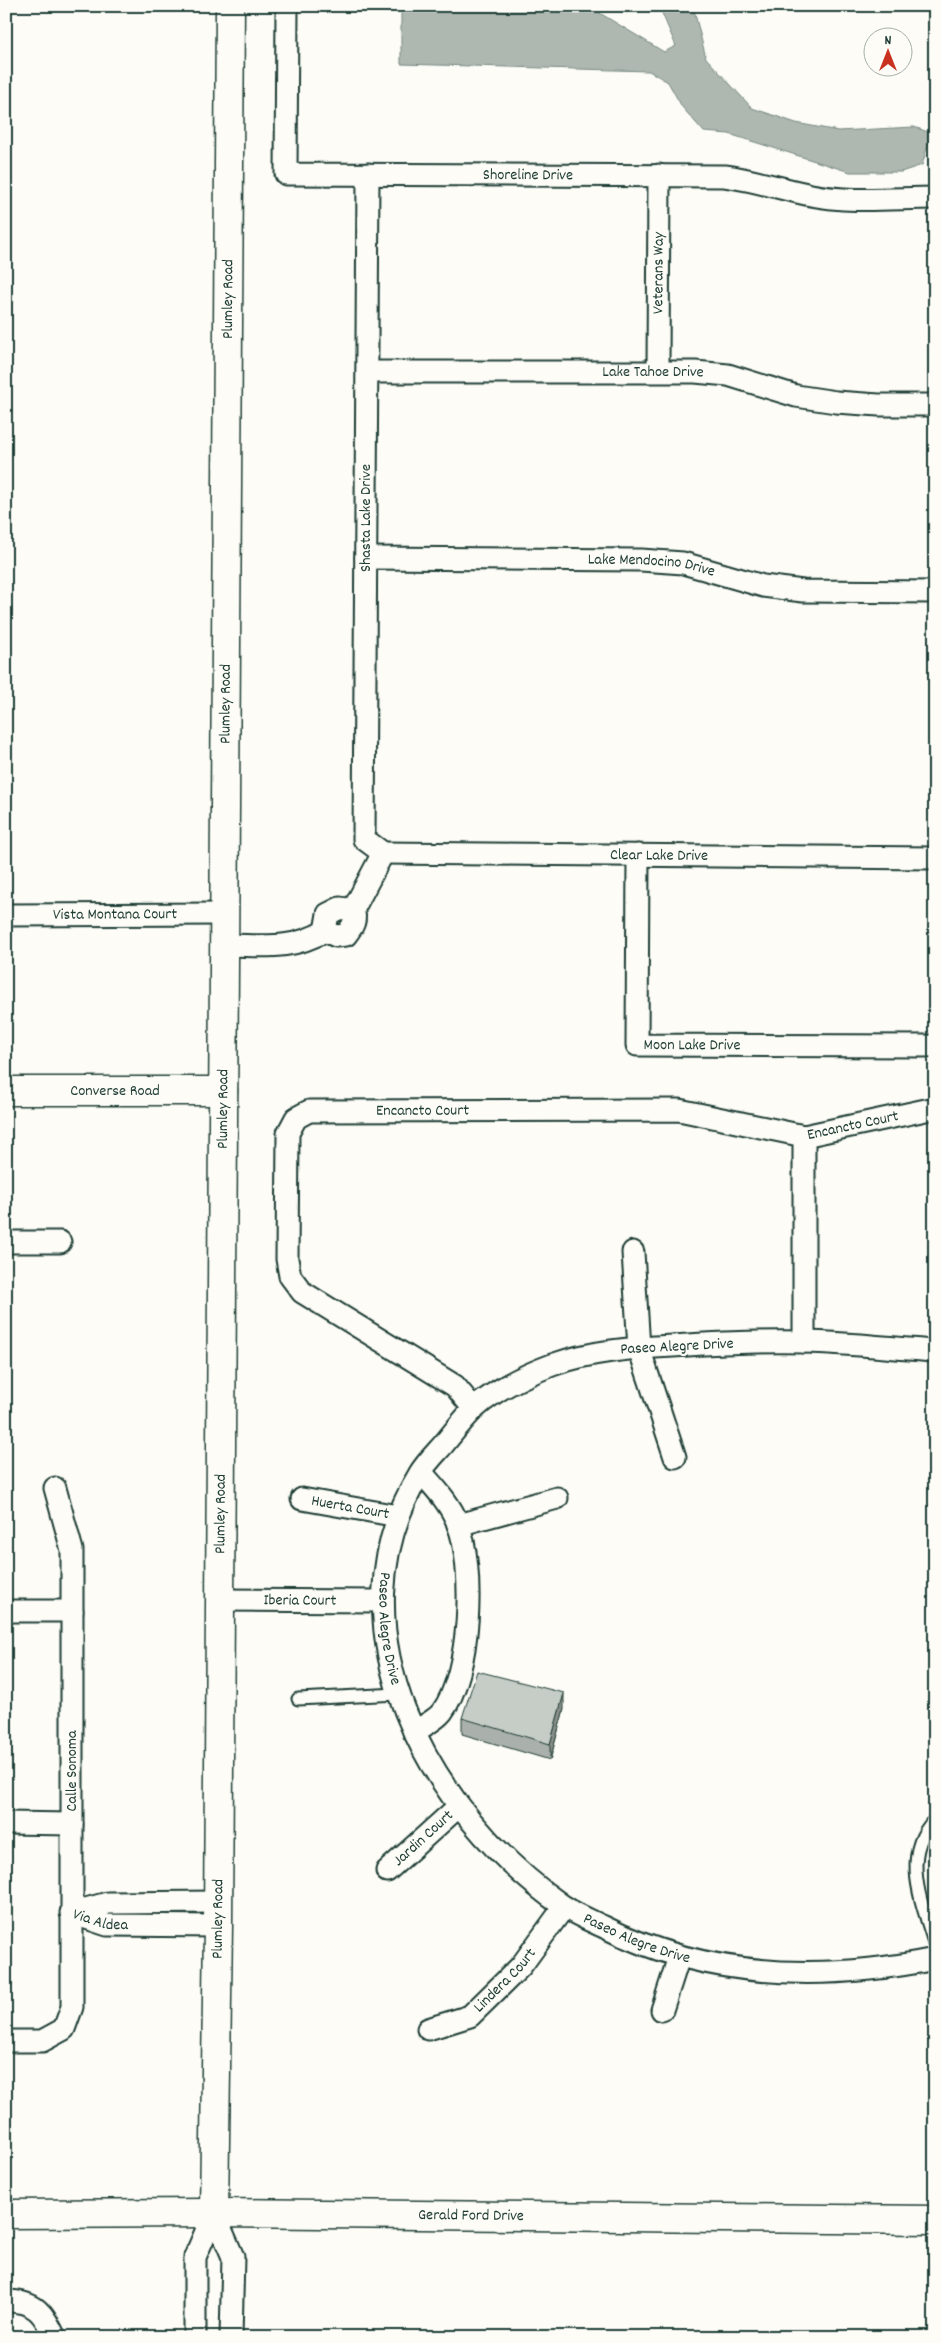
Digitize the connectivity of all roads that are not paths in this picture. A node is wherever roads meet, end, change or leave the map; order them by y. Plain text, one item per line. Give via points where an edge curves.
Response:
1 (230, 6) edge
2 (287, 6) edge
3 (368, 174) junction
4 (659, 175) junction
5 (935, 198) edge
6 (658, 371) junction
7 (368, 372) junction
8 (935, 405) edge
9 (366, 558) junction
10 (935, 592) edge
11 (383, 853) junction
12 (638, 856) junction
13 (935, 858) edge
14 (224, 914) junction
15 (6, 915) edge
16 (224, 945) junction
17 (935, 1046) edge
18 (6, 1091) edge
19 (223, 1091) junction
20 (935, 1108) edge
21 (804, 1136) junction
22 (6, 1242) edge
23 (60, 1242) dead end
24 (633, 1252) dead end
25 (804, 1342) junction
26 (639, 1348) junction
27 (935, 1350) edge
28 (474, 1409) junction
29 (675, 1456) dead end
30 (420, 1472) junction
31 (55, 1488) dead end
32 (557, 1498) dead end
33 (302, 1499) dead end
34 (398, 1516) junction
35 (458, 1525) junction
36 (219, 1600) junction
37 (382, 1601) junction
38 (6, 1611) edge
39 (72, 1611) junction
40 (398, 1694) junction
41 (298, 1699) dead end
42 (414, 1732) junction
43 (459, 1806) junction
44 (935, 1819) edge
45 (6, 1823) edge
46 (72, 1824) junction
47 (387, 1871) dead end
48 (564, 1906) junction
49 (71, 1913) junction
50 (218, 1914) junction
51 (935, 1946) edge
52 (679, 1957) junction
53 (935, 1959) edge
54 (662, 2010) dead end
55 (428, 2029) dead end
56 (6, 2041) edge
57 (214, 2213) junction
58 (6, 2214) edge
59 (935, 2220) edge
60 (6, 2301) edge
61 (55, 2337) edge
62 (194, 2337) edge
63 (231, 2337) edge

1 - 14 street, Plumley Road
2 - 3 street, Shoreline Drive via 286,174
3 - 4 street, Shoreline Drive
3 - 7 street, Shasta Lake Drive
4 - 5 street, Shoreline Drive via 725,176 838,198
4 - 6 street, Veterans Way
6 - 7 street, Lake Tahoe Drive
6 - 8 street, Lake Tahoe Drive via 728,375 796,396 836,402
7 - 9 street, Shasta Lake Drive
9 - 10 street, Lake Mendocino Drive via 640,560 683,563 763,586 795,590
9 - 11 street, Shasta Lake Drive via 364,838
11 - 12 street, Clear Lake Drive
11 - 16 street via 353,910 356,917 346,935 325,932 291,946
12 - 13 street, Clear Lake Drive
12 - 17 street, Moon Lake Drive via 637,1044
14 - 15 street, Vista Montana Court
14 - 16 street, Plumley Road
16 - 19 street, Plumley Road
18 - 19 street, Converse Road
19 - 36 street, Plumley Road
20 - 21 street, Encancto Court
21 - 25 street
21 - 28 street, Encancto Court via 678,1110 309,1111 296,1118 288,1133 286,1259 290,1276 302,1292 455,1386
22 - 23 street
24 - 26 street
25 - 26 street, Paseo Alegre Drive
25 - 27 street, Paseo Alegre Drive
26 - 28 street, Paseo Alegre Drive via 598,1352 555,1364 498,1391
26 - 29 street
28 - 30 street, Paseo Alegre Drive
30 - 34 street, Paseo Alegre Drive
30 - 35 street via 447,1503
31 - 39 street, Calle Sonoma via 72,1550
32 - 35 street
33 - 34 street, Huerta Court
34 - 37 street, Paseo Alegre Drive via 386,1560
35 - 42 street via 468,1595 469,1671 453,1691 442,1714
36 - 37 street, Iberia Court
36 - 50 street, Plumley Road
37 - 40 street, Paseo Alegre Drive via 385,1641
38 - 39 street
39 - 46 street, Calle Sonoma
40 - 41 lane
40 - 42 street, Paseo Alegre Drive
42 - 43 street, Paseo Alegre Drive
43 - 47 street, Jardin Court
43 - 48 street, Paseo Alegre Drive via 484,1836
44 - 51 lane via 922,1838 915,1867
45 - 46 street
46 - 49 street, Calle Sonoma
48 - 52 street, Paseo Alegre Drive via 638,1944
48 - 55 street, Lindera Court via 521,1966 470,2016
49 - 50 street, Via Aldea via 108,1903
49 - 56 street, Calle Sonoma via 72,2007 64,2029 42,2041
50 - 57 street, Plumley Road
52 - 53 street, Paseo Alegre Drive via 724,1967 776,1972 891,1968
52 - 54 street
57 - 58 street, Gerald Ford Drive
57 - 59 street, Gerald Ford Drive
57 - 62 street via 194,2257
57 - 63 street via 233,2257
60 - 61 street via 20,2301 43,2314

